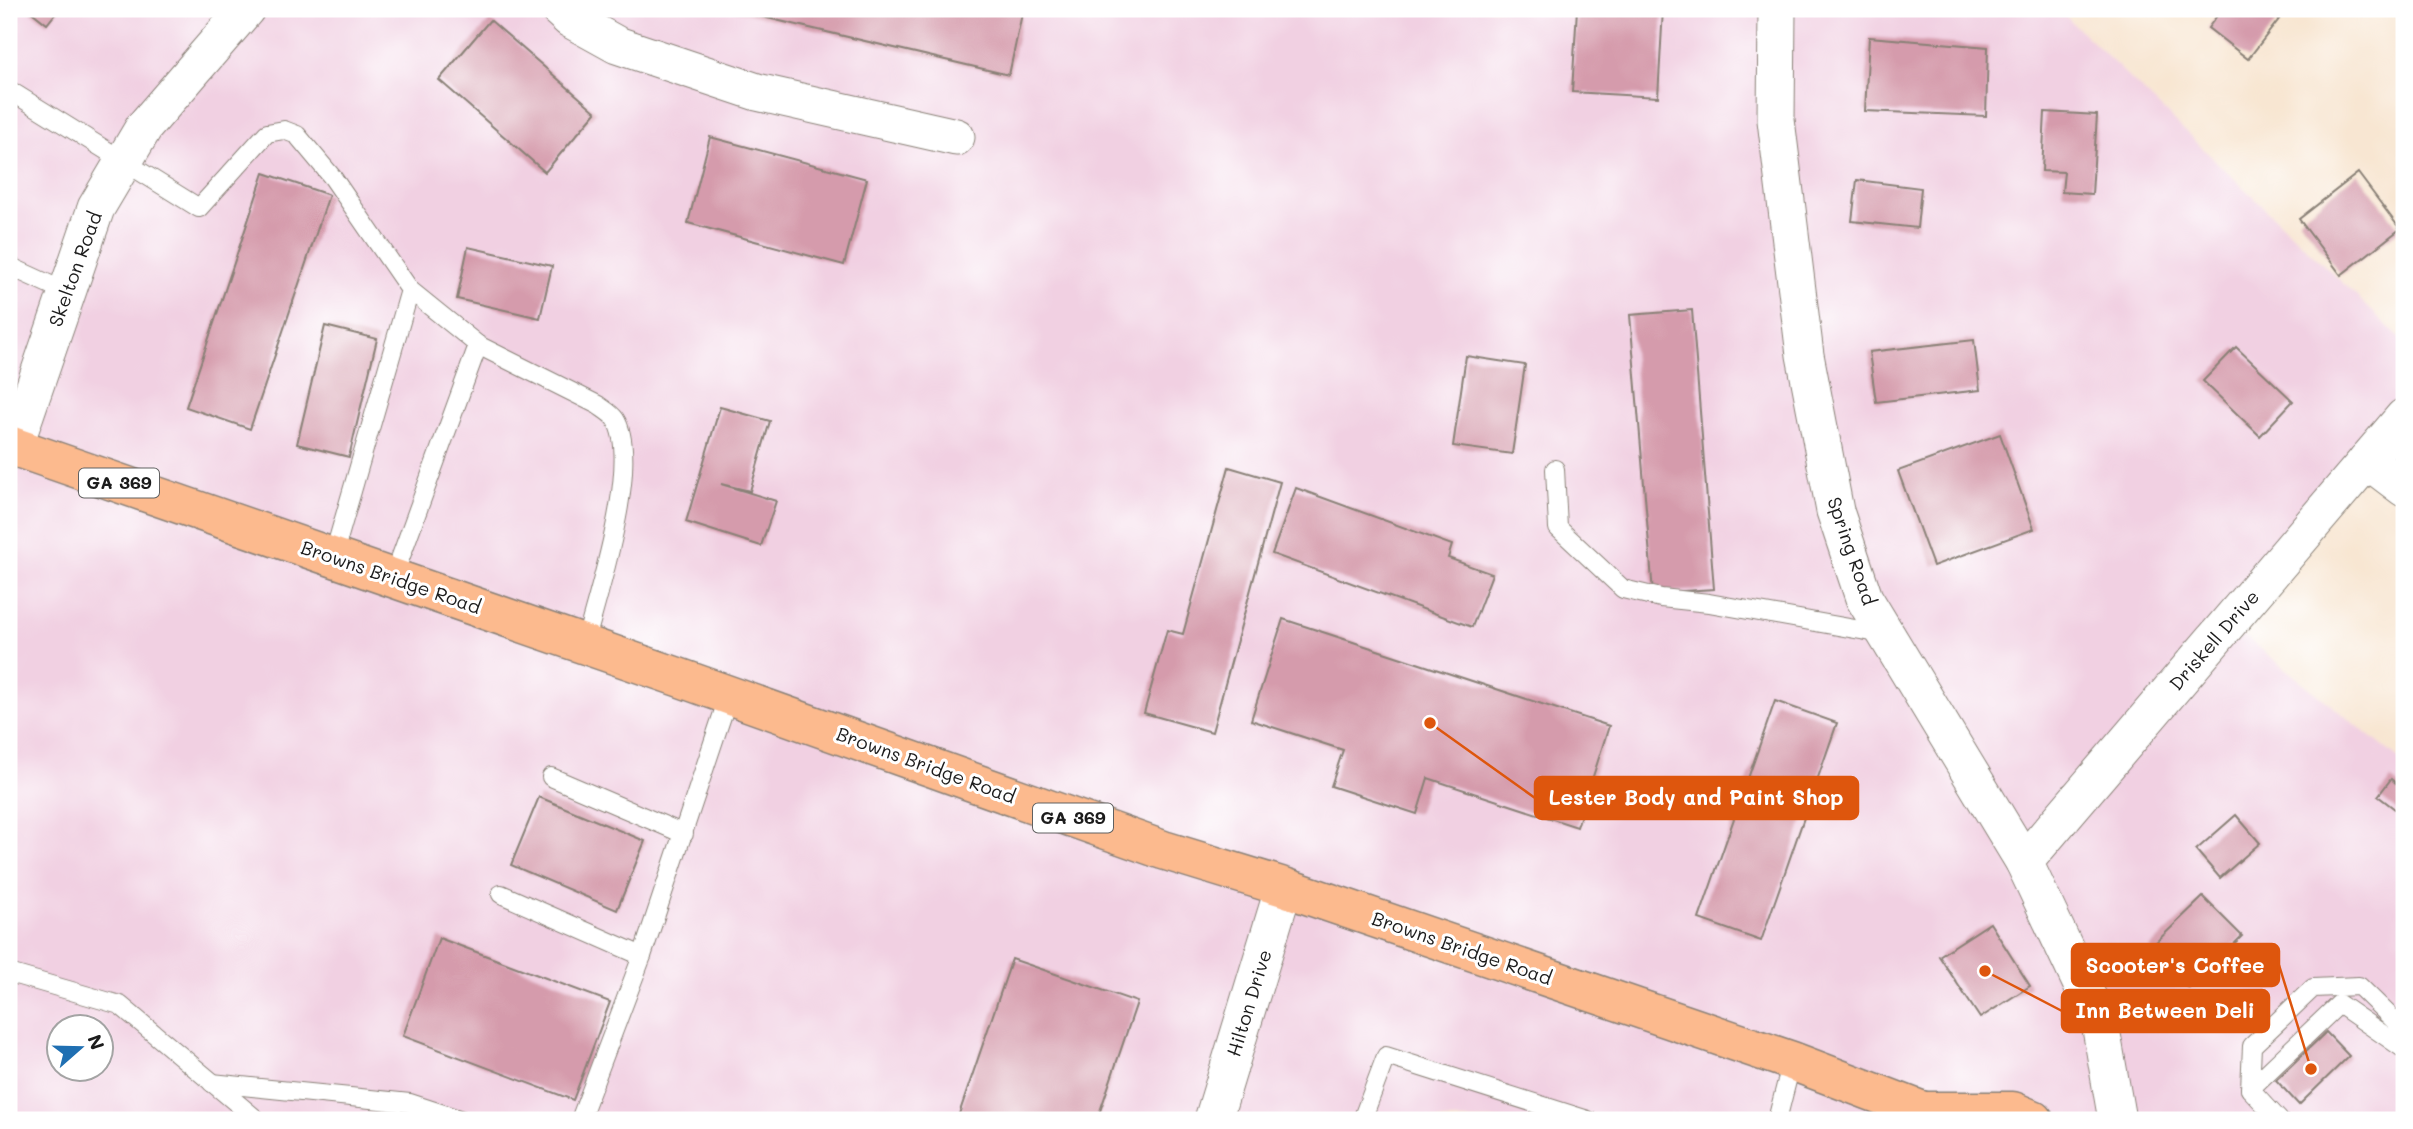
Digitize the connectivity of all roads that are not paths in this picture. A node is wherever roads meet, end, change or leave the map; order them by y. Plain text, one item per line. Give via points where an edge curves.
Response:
1 (246, 9) edge
2 (559, 9) edge
3 (1777, 9) edge
4 (10, 94) edge
5 (956, 136) dead end
6 (125, 160) junction
7 (9, 266) edge
8 (410, 290) junction
9 (66, 292) junction
10 (478, 345) junction
11 (2404, 417) edge
12 (10, 451) edge
13 (2367, 460) junction
14 (1555, 469) dead end
15 (2404, 488) edge
16 (333, 557) junction
17 (393, 578) junction
18 (1887, 635) junction
19 (585, 645) junction
20 (729, 695) junction
21 (551, 777) dead end
22 (684, 834) junction
23 (2024, 862) junction
24 (1284, 887) junction
25 (502, 894) dead end
26 (642, 956) junction
27 (9, 973) edge
28 (2404, 1030) edge
29 (2404, 1049) edge
30 (1791, 1061) junction
31 (212, 1083) junction
32 (2250, 1089) junction
33 (1928, 1116) edge
34 (257, 1120) edge
35 (462, 1120) edge
36 (580, 1120) edge
37 (1213, 1120) edge
38 (1362, 1120) edge
39 (1588, 1120) edge
40 (1777, 1120) edge
41 (2034, 1120) edge
42 (2117, 1120) edge
43 (2279, 1120) edge

1 - 6 street, Skelton Road via 144,127
2 - 5 street via 617,45 757,92
3 - 18 street, Spring Road via 1776,120 1805,355 1835,511 1864,598
4 - 6 lane
6 - 8 lane via 199,208 267,133 284,130 297,135 333,178
6 - 9 street, Skelton Road via 96,208
7 - 9 lane
8 - 10 lane
8 - 16 lane
9 - 12 street, Skelton Road
10 - 17 lane
10 - 19 lane via 598,405 615,419 624,492
11 - 13 street, Driskell Drive
12 - 16 main road, Browns Bridge Road / GA 369
13 - 15 street
13 - 23 street, Driskell Drive
14 - 18 lane via 1558,528 1623,589
16 - 17 main road, Browns Bridge Road / GA 369
17 - 19 main road, Browns Bridge Road / GA 369
18 - 23 street, Spring Road
19 - 20 main road, Browns Bridge Road / GA 369
20 - 22 lane
20 - 24 main road, Browns Bridge Road / GA 369 via 1163,850
21 - 22 lane
22 - 26 lane
23 - 42 street, Spring Road via 2100,1023
24 - 30 main road, Browns Bridge Road / GA 369
24 - 37 street, Hilton Drive
25 - 26 lane
26 - 36 lane
27 - 31 lane via 120,1005
28 - 32 lane via 2359,986 2313,988 2252,1046
29 - 32 lane via 2339,1004
30 - 33 main road, Browns Bridge Road / GA 369
30 - 40 lane
31 - 34 lane
31 - 35 lane via 410,1103
32 - 43 lane
33 - 41 main road, Browns Bridge Road / GA 369 via 2013,1111
38 - 39 lane via 1386,1056

